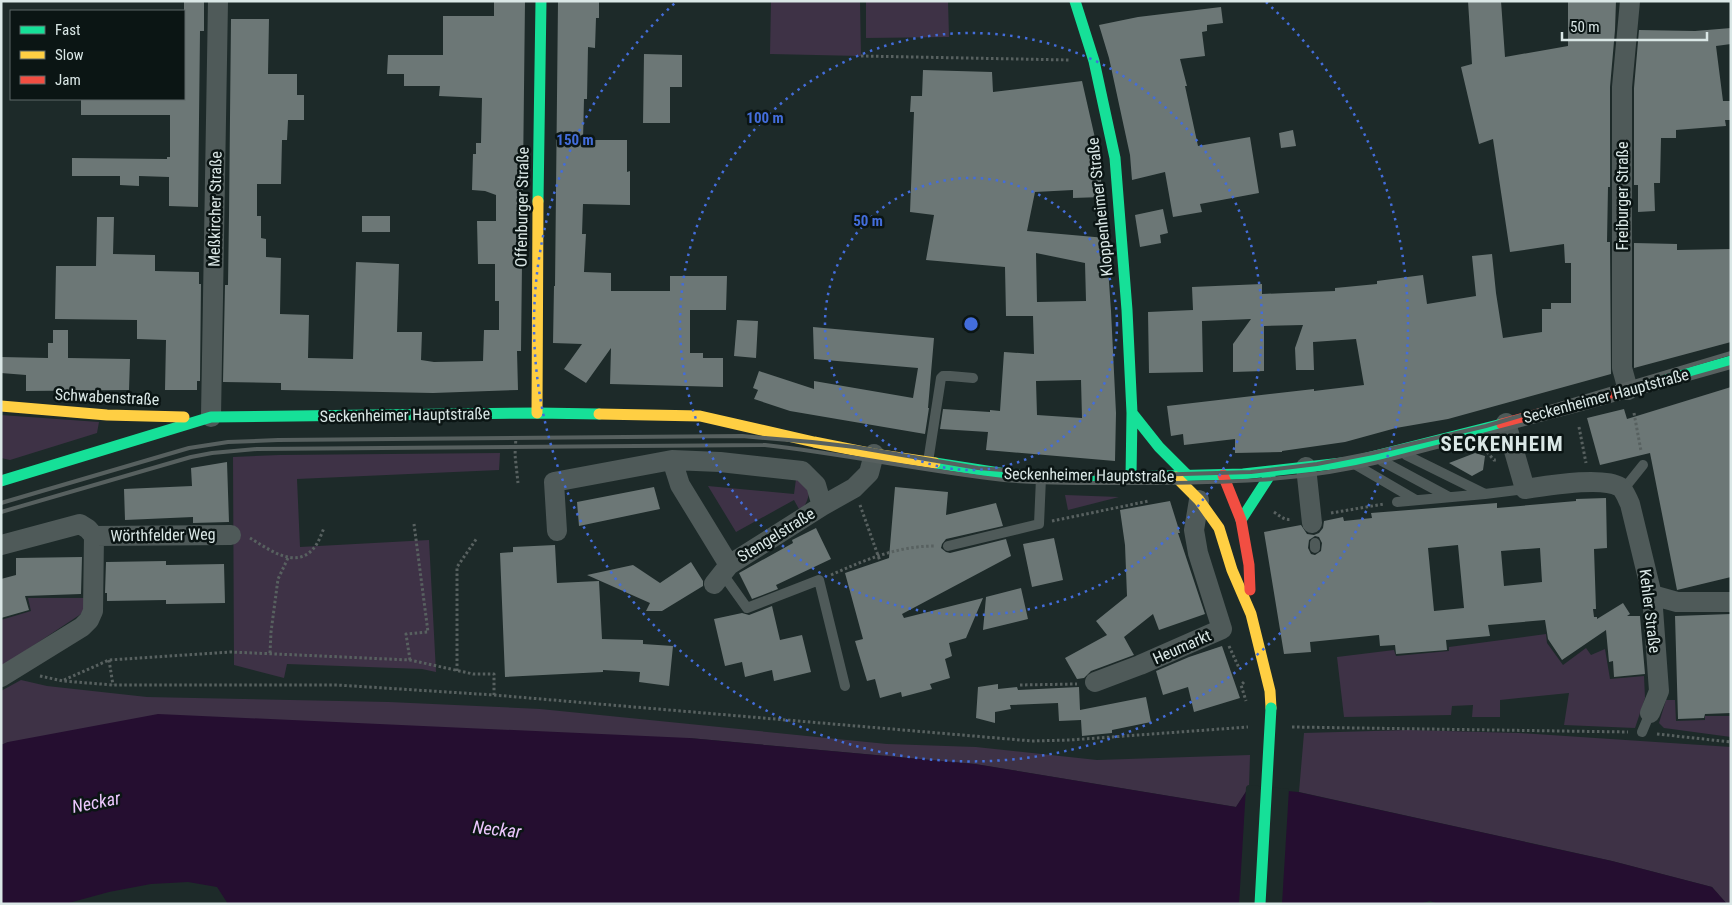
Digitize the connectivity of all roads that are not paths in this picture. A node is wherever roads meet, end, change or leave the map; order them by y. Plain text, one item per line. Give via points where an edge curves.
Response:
1 (218, 1) edge
2 (541, 1) edge
3 (1075, 1) edge
4 (1630, 1) edge
5 (1731, 360) edge
6 (973, 378) dead end
7 (1628, 390) junction
8 (1, 406) edge
9 (538, 413) junction
10 (1132, 413) junction
11 (211, 417) junction
12 (1506, 423) junction
13 (814, 442) junction
14 (1398, 451) junction
15 (874, 454) junction
16 (1375, 456) junction
17 (672, 460) junction
18 (1352, 462) junction
19 (928, 463) junction
20 (1643, 465) road end
21 (1306, 467) junction
22 (802, 471) junction
23 (1272, 472) junction
24 (1243, 474) junction
25 (1223, 475) junction
26 (1188, 476) junction
27 (1041, 477) junction
28 (1131, 477) junction
29 (1176, 477) junction
30 (1, 482) edge
31 (1525, 489) junction
32 (1623, 490) junction
33 (1230, 493) junction
34 (1486, 494) junction
35 (1450, 497) junction
36 (1199, 500) junction
37 (1416, 500) junction
38 (1397, 502) road end
39 (822, 506) junction
40 (1227, 520) junction
41 (557, 531) dead end
42 (1313, 532) road end
43 (231, 535) road end
44 (94, 536) junction
45 (1, 545) edge
46 (948, 546) road end
47 (1198, 553) junction
48 (722, 574) junction
49 (1652, 595) junction
50 (1729, 601) edge
51 (1251, 614) junction
52 (1, 678) edge
53 (1095, 682) road end
54 (845, 686) dead end
55 (1650, 713) joint
56 (1642, 732) road end
57 (1260, 904) edge

1 - 11 street, Meßkircher Straße
2 - 9 main road, Offenburger Straße
3 - 10 main road, Kloppenheimer Straße via 1094,61 1115,158
4 - 7 street, Freiburger Straße via 1622,87 1621,269 1622,368
5 - 7 main road, Seckenheimer Hauptstraße
6 - 19 lane via 941,378
7 - 12 main road, Seckenheimer Hauptstraße
8 - 11 main road, Schwabenstraße via 107,415
9 - 11 main road, Seckenheimer Hauptstraße
9 - 13 main road, Seckenheimer Hauptstraße via 700,416
10 - 26 main road
10 - 28 main road, Kloppenheimer Straße
11 - 30 main road, Seckenheimer Hauptstraße
12 - 14 main road, Seckenheimer Hauptstraße
12 - 31 street
13 - 15 main road, Seckenheimer Hauptstraße
13 - 22 street
14 - 16 main road, Seckenheimer Hauptstraße
14 - 34 lane
15 - 19 main road, Seckenheimer Hauptstraße
15 - 39 street, Stengelstraße via 869,473 854,488
16 - 18 main road, Seckenheimer Hauptstraße
16 - 35 lane
17 - 22 street
17 - 41 street via 554,482
17 - 48 street, Stengelstraße via 680,485
18 - 21 main road, Seckenheimer Hauptstraße
18 - 37 lane
19 - 27 main road, Seckenheimer Hauptstraße
20 - 32 lane
21 - 23 main road, Seckenheimer Hauptstraße
21 - 42 street
22 - 39 street, Stengelstraße via 816,485
23 - 24 main road, Seckenheimer Hauptstraße
23 - 40 main road
24 - 25 main road, Seckenheimer Hauptstraße
24 - 33 lane
25 - 26 main road, Seckenheimer Hauptstraße
25 - 33 main road
26 - 29 main road, Seckenheimer Hauptstraße
27 - 28 main road, Seckenheimer Hauptstraße
27 - 46 lane via 1039,524
28 - 29 main road, Seckenheimer Hauptstraße
29 - 36 main road
31 - 32 street via 1590,482 1611,483
31 - 34 lane
32 - 49 street, Kehler Straße via 1630,504
33 - 40 main road
33 - 40 lane
34 - 35 lane
35 - 37 lane
36 - 40 main road
36 - 47 street, Heumarkt via 1194,530
37 - 38 lane
39 - 48 street, Stengelstraße
40 - 47 street via 1206,538
40 - 51 main road via 1232,570
40 - 51 main road via 1249,566
43 - 44 street, Wörthfelder Weg
44 - 45 street, Wörthfelder Weg via 80,524
44 - 52 street, Wörthfelder Weg via 93,611 89,620
47 - 53 street, Heumarkt via 1222,629 1140,666
48 - 54 lane via 747,608 819,580
49 - 50 street via 1677,602
49 - 55 street, Kehler Straße via 1659,691
51 - 57 main road, bridge via 1270,691 1271,708
55 - 56 lane, Kehler Straße

